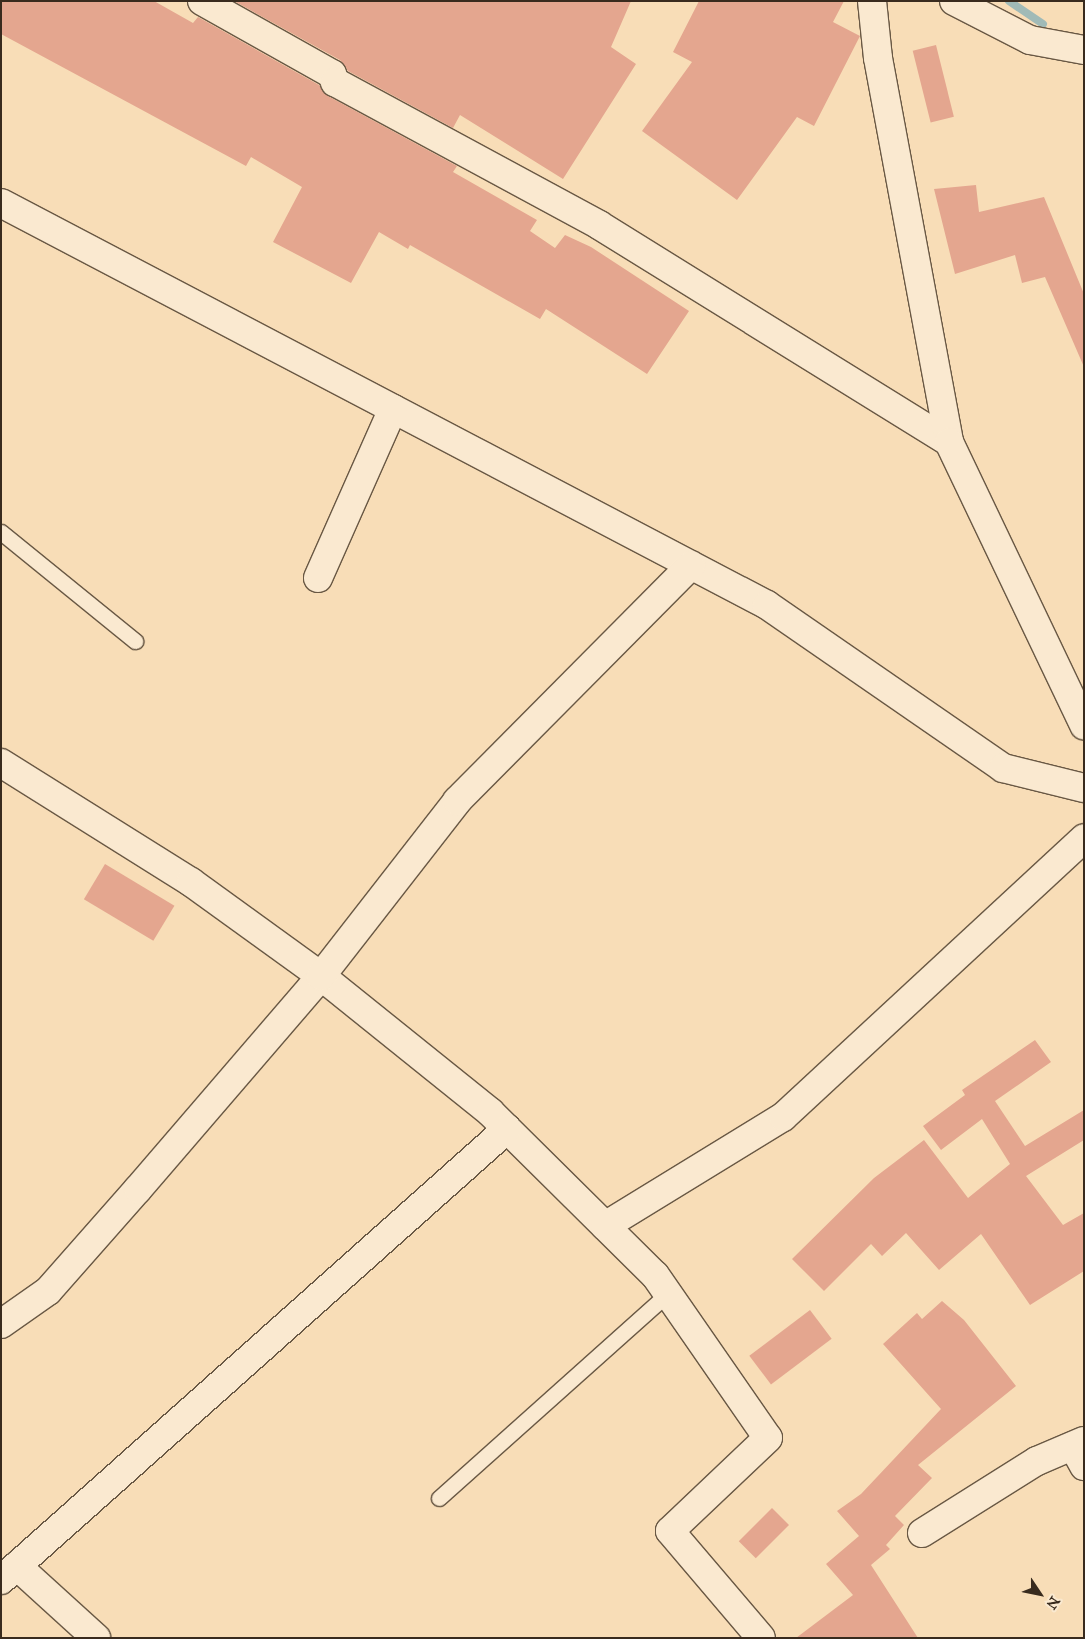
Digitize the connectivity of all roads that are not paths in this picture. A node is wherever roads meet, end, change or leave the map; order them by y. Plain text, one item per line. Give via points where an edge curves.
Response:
1 (202, 1) edge
2 (872, 1) edge
3 (954, 1) edge
4 (1084, 50) edge
5 (1, 203) edge
6 (393, 408) junction
7 (949, 442) junction
8 (1, 532) edge
9 (691, 565) junction
10 (318, 578) dead end
11 (135, 641) dead end
12 (1084, 725) edge
13 (1, 763) edge
14 (1084, 788) edge
15 (1084, 838) edge
16 (321, 976) junction
17 (507, 1129) junction
18 (606, 1226) junction
19 (668, 1293) junction
20 (1, 1324) edge
21 (1080, 1451) edge
22 (438, 1498) dead end
23 (922, 1534) dead end
24 (9, 1573) edge
25 (96, 1638) edge
26 (761, 1638) edge

1 - 7 street via 332,74 335,82 599,225
2 - 7 street via 878,58
3 - 4 street via 1030,40
5 - 6 street
6 - 9 street
6 - 10 street
7 - 12 street
8 - 11 lane
9 - 14 street via 768,605 1003,768
9 - 16 street via 457,801
13 - 16 street via 191,882
15 - 18 street via 783,1117
16 - 17 street
16 - 20 street via 48,1291
17 - 18 street
17 - 24 street
18 - 19 street via 655,1275
19 - 22 lane
19 - 26 street via 768,1438 670,1531
21 - 23 street via 1037,1461
24 - 25 street

